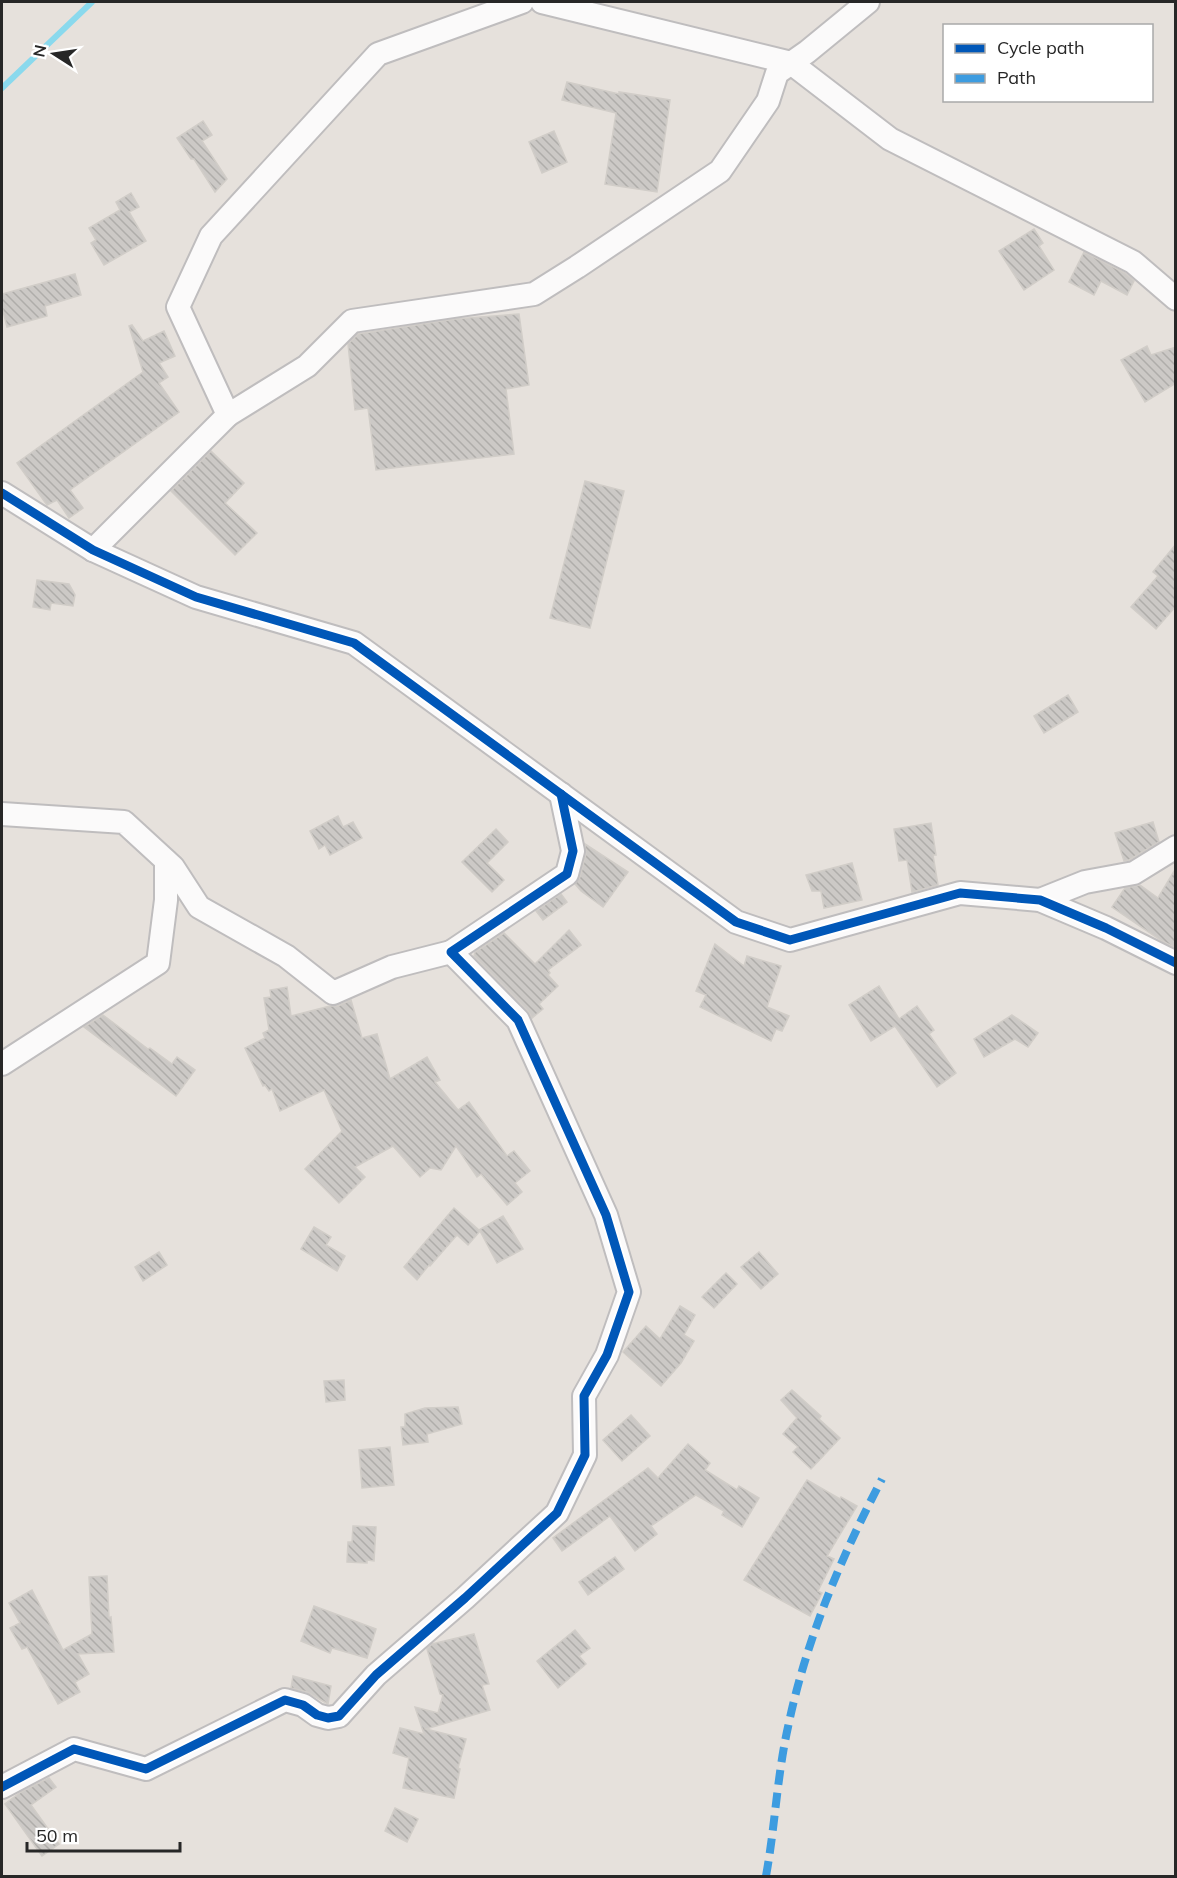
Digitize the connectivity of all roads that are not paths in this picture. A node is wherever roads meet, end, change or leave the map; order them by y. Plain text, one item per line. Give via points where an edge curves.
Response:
1 (522, 2) edge
2 (542, 2) edge
3 (868, 2) edge
4 (791, 63) junction
5 (1176, 299) edge
6 (228, 415) junction
7 (2, 493) edge
8 (93, 550) junction
9 (561, 794) junction
10 (2, 814) edge
11 (1176, 847) edge
12 (166, 861) junction
13 (1040, 900) junction
14 (451, 952) junction
15 (1176, 963) edge
16 (2, 1064) edge
17 (2, 1787) edge

1 - 6 street via 378,54 211,236 178,307
2 - 4 street
3 - 4 street
4 - 5 street via 890,139 1133,262
4 - 6 street via 777,73 768,100 720,171 560,278 534,294 352,321 307,366
6 - 8 street
7 - 8 street
8 - 9 street via 196,597 354,643
9 - 13 street via 736,922 789,940 960,893
9 - 14 street via 573,851 567,874
10 - 12 street via 124,822
11 - 13 street via 1134,873 1085,882
12 - 14 street via 199,907 286,956 333,993 392,966
12 - 16 street via 166,900 158,963
13 - 15 street
14 - 17 street via 518,1020 606,1215 628,1292 608,1355 584,1396 585,1455 557,1513 376,1675 339,1716 327,1718 285,1700 146,1769 74,1749

